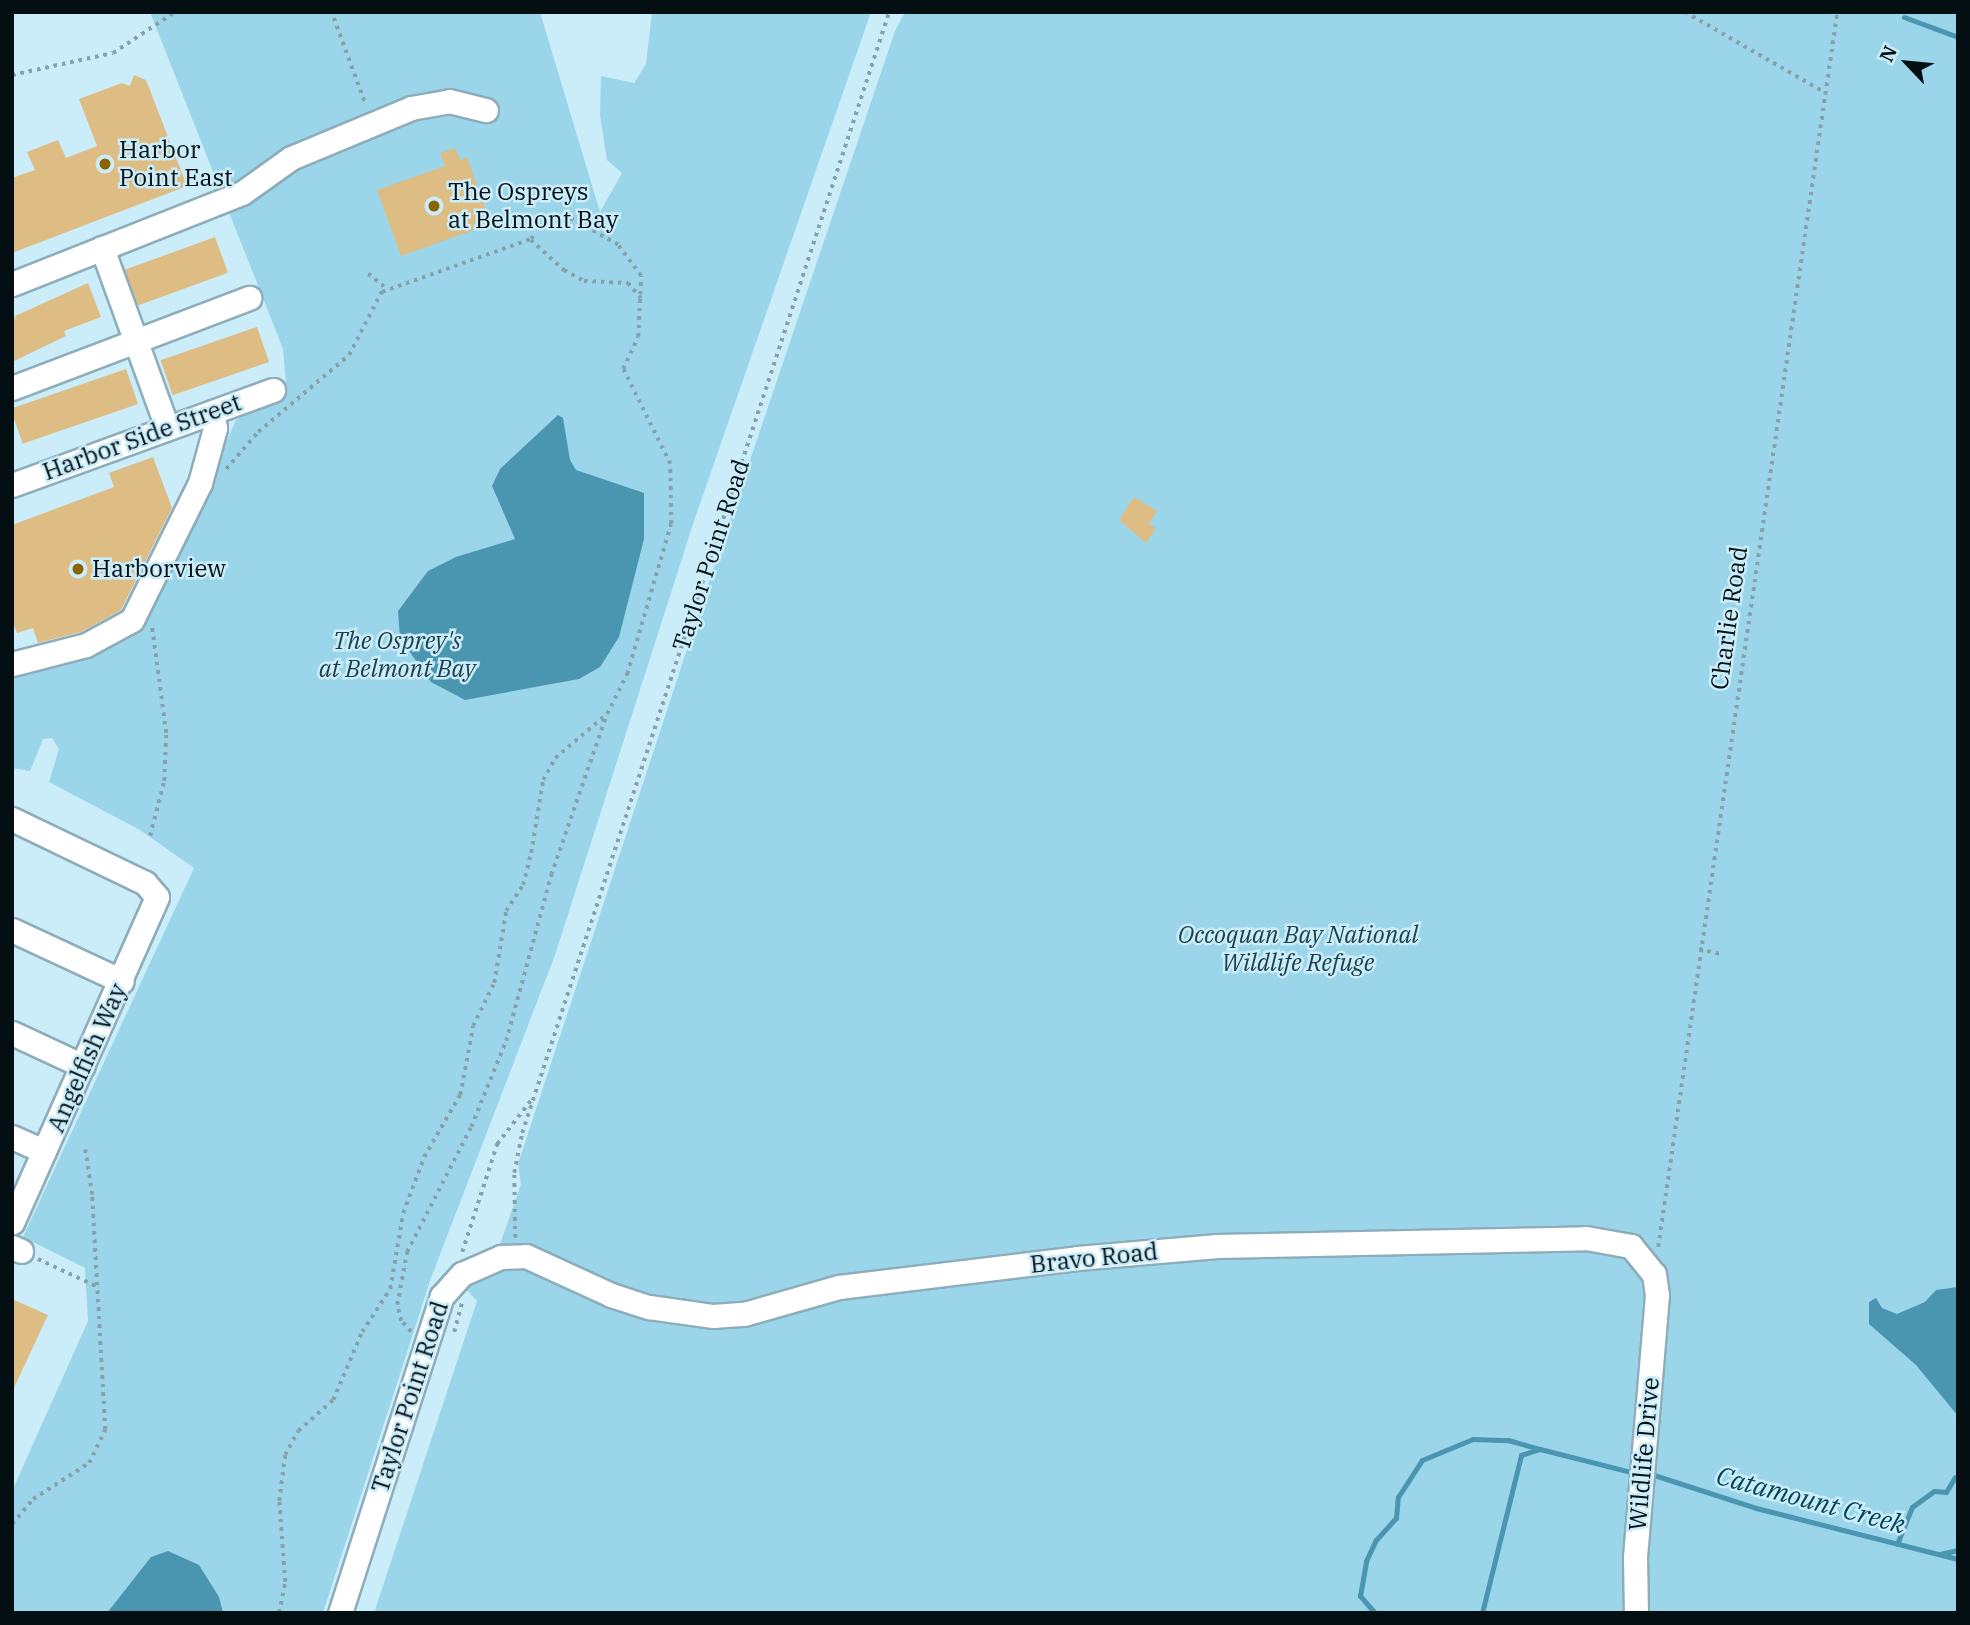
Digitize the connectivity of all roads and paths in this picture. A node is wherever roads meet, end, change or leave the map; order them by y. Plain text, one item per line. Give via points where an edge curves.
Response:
1 (175, 12) edge
2 (888, 12) edge
3 (1685, 12) edge
4 (1837, 12) edge
5 (334, 18) dead end
6 (12, 75) edge
7 (1826, 93) junction
8 (486, 110) dead end
9 (372, 123) junction
10 (566, 216) dead end
11 (535, 233) dead end
12 (531, 239) junction
13 (102, 247) junction
14 (368, 274) dead end
15 (12, 284) edge
16 (382, 292) junction
17 (249, 298) dead end
18 (642, 299) junction
19 (136, 341) junction
20 (12, 388) edge
21 (272, 390) dead end
22 (212, 412) junction
23 (167, 428) junction
24 (221, 478) dead end
25 (13, 482) edge
26 (154, 623) dead end
27 (12, 664) edge
28 (607, 714) junction
29 (12, 819) edge
30 (149, 836) dead end
31 (12, 930) edge
32 (1699, 949) junction
33 (1720, 954) dead end
34 (122, 981) junction
35 (12, 1034) edge
36 (83, 1066) junction
37 (534, 1097) junction
38 (12, 1137) edge
39 (85, 1150) dead end
40 (44, 1152) junction
41 (12, 1222) edge
42 (1658, 1228) dead end
43 (16, 1249) edge
44 (515, 1254) junction
45 (460, 1259) dead end
46 (96, 1286) junction
47 (1657, 1295) joint
48 (424, 1342) junction
49 (12, 1524) edge
50 (279, 1613) edge
51 (340, 1613) edge
52 (1636, 1613) edge

1 - 6 path via 113,53
2 - 37 path, Taylor Point Road
3 - 7 path
4 - 7 path, Charlie Road
5 - 9 path
7 - 32 path, Charlie Road
8 - 9 street via 436,101
9 - 13 street via 291,158 242,193
10 - 18 path via 618,245 641,276
11 - 12 path
12 - 16 path
12 - 18 path via 564,270 584,281 628,283
13 - 15 street
13 - 19 street
14 - 16 path via 384,287
16 - 24 path via 349,355 258,432
17 - 19 street
18 - 28 path via 638,337 623,369 670,464 674,482 671,524 627,674
19 - 20 street
19 - 23 street
21 - 22 street, Harbor Side Street
22 - 23 street, Harbor Side Street
22 - 27 street via 213,438 200,483 132,620 86,645
23 - 25 street, Harbor Side Street
26 - 30 path via 151,638 163,687 166,733 164,781
28 - 48 path via 551,876 506,1041 471,1127 407,1252 398,1316
28 - 50 path via 555,758 544,780 523,885 506,911 494,983 473,1027 460,1095 424,1157 403,1213 390,1289 362,1332 333,1399 298,1431 285,1455 279,1501 285,1582
29 - 34 street, Angelfish Way via 157,893 154,912
31 - 34 street
32 - 33 path
32 - 42 path, Charlie Road
34 - 36 street, Angelfish Way
35 - 36 street
36 - 40 street, Angelfish Way
37 - 44 path, Taylor Point Road via 514,1173
37 - 45 path, Taylor Point Road via 513,1118 497,1144
38 - 40 street
39 - 46 path
40 - 41 street, Angelfish Way
43 - 46 path
44 - 47 street, Bravo Road via 649,1307 713,1316 744,1314 839,1287 1077,1258 1226,1246 1609,1239 1644,1257 1654,1274
44 - 48 street, Taylor Point Road via 485,1262 452,1282
46 - 49 path via 99,1372 107,1414 102,1440 89,1463 33,1499
47 - 52 street, Wildlife Drive via 1637,1522
48 - 51 street, Taylor Point Road

